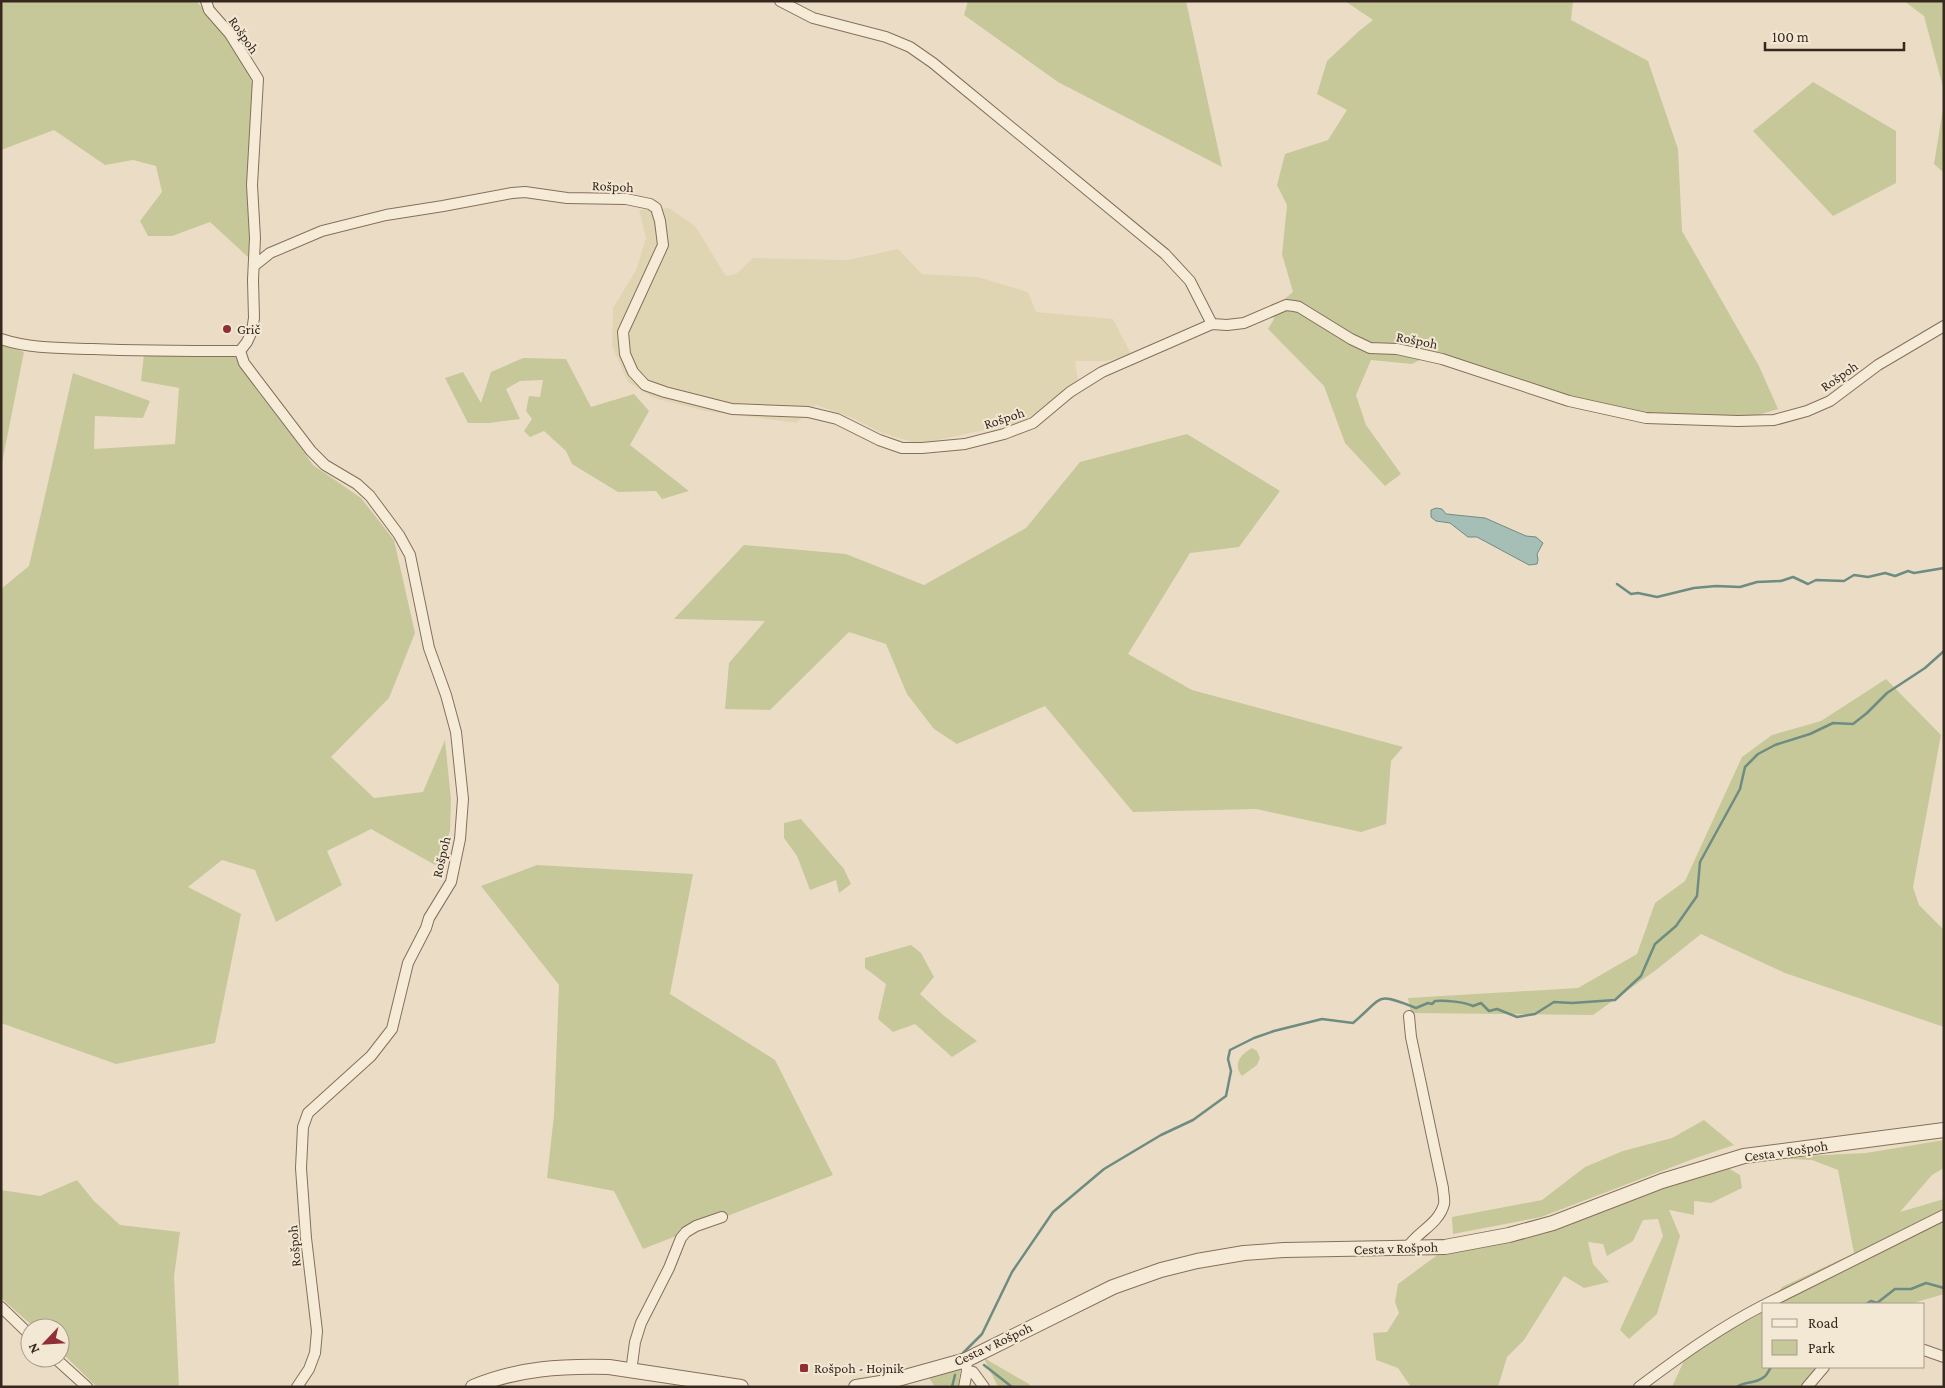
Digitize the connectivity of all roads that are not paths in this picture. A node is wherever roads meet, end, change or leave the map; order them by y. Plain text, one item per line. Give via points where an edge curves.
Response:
1 (206, 1) edge
2 (780, 1) edge
3 (255, 265) junction
4 (1212, 324) junction
5 (1944, 326) edge
6 (1, 340) edge
7 (240, 351) junction
8 (1408, 1016) dead end
9 (1944, 1130) edge
10 (1944, 1215) edge
11 (722, 1217) dead end
12 (1407, 1248) junction
13 (1769, 1303) edge
14 (1762, 1306) edge
15 (1, 1307) edge
16 (20, 1325) edge
17 (1925, 1350) edge
18 (1944, 1357) edge
19 (966, 1365) junction
20 (66, 1368) edge
21 (1823, 1368) edge
22 (631, 1372) junction
23 (87, 1387) edge
24 (297, 1387) edge
25 (473, 1387) edge
26 (741, 1387) edge
27 (856, 1387) edge
28 (964, 1387) edge
29 (984, 1387) edge
30 (1639, 1387) edge
31 (1807, 1387) edge

1 - 3 street, Rošpoh via 258,80 252,185
2 - 4 street via 813,18 886,37 910,47 933,63 1165,254 1190,281
3 - 4 street, Rošpoh via 277,249 322,231 386,215 512,193 567,198 626,198 650,204 656,208 660,220 662,245 624,332 625,354 633,372 645,385 732,409 808,412 837,419 902,448 965,444 1034,423 1070,392 1102,372
3 - 7 street, Rošpoh via 252,331
4 - 5 street, Rošpoh via 1244,323 1286,305 1294,306 1370,348 1397,349 1442,359 1569,401 1646,418 1738,421 1774,420 1830,401 1878,365
6 - 7 street via 21,346 59,348
7 - 24 street, Rošpoh via 244,363 311,451 325,465 358,484 370,496 390,520 410,555 429,648 456,732 464,799 460,839 450,882 408,962 392,1029 371,1056 308,1113 303,1127 301,1168 317,1331 315,1353
8 - 12 street via 1444,1204 1433,1223 1413,1238
9 - 12 street, Cesta v Rošpoh via 1744,1156 1670,1178 1553,1223 1445,1247
10 - 13 street
11 - 22 street via 696,1226 681,1238 641,1324
12 - 19 street, Cesta v Rošpoh via 1244,1253 1160,1270 1113,1287
14 - 30 street via 1703,1340
15 - 16 street
17 - 18 street
19 - 27 street, Cesta v Rošpoh
19 - 28 street
19 - 29 street
20 - 23 street
21 - 31 street
22 - 25 street via 609,1367 552,1367 514,1373
22 - 26 street

